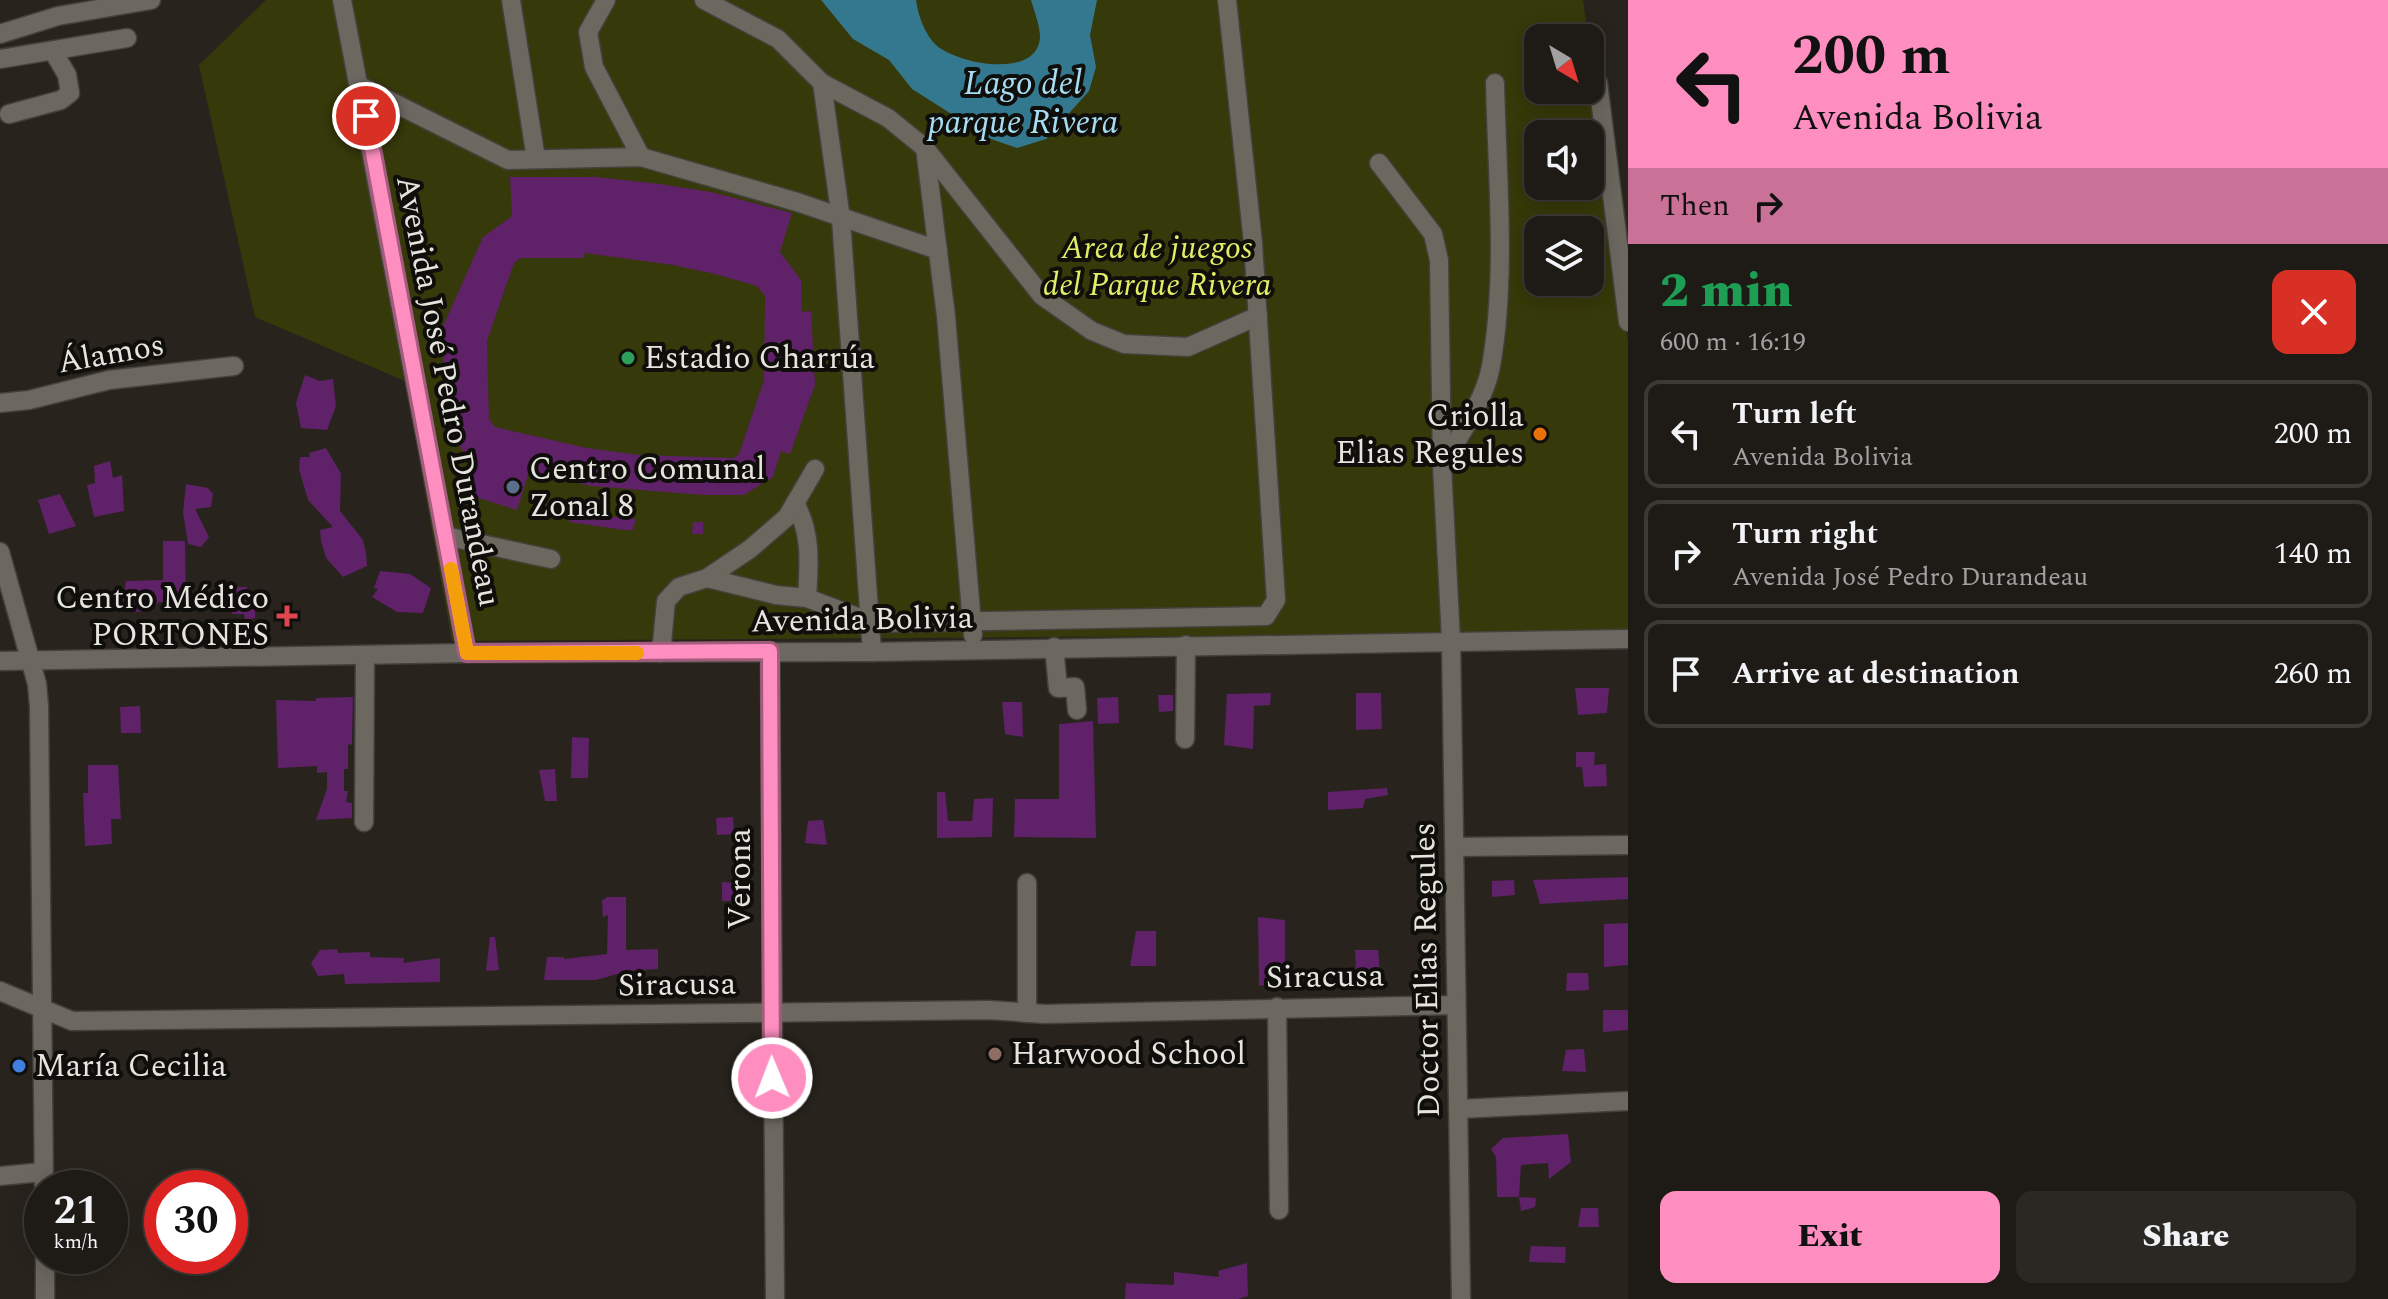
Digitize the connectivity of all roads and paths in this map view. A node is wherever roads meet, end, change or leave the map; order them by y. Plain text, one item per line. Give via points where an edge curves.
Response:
1 (151, 0) edge
2 (342, 0) edge
3 (511, 0) edge
4 (606, 0) edge
5 (704, 0) edge
6 (1227, 0) edge
7 (0, 34) edge
8 (127, 38) dead end
9 (53, 51) junction
10 (0, 59) edge
11 (822, 83) junction
12 (1495, 83) dead end
13 (360, 86) junction
14 (1601, 104) edge
15 (9, 114) dead end
16 (925, 148) junction
17 (641, 157) junction
18 (536, 159) junction
19 (1379, 163) dead end
20 (841, 219) junction
21 (938, 250) junction
22 (1258, 316) junction
23 (1628, 322) edge
24 (234, 366) dead end
25 (0, 403) edge
26 (1442, 465) junction
27 (815, 469) dead end
28 (795, 503) junction
29 (445, 536) junction
30 (0, 552) edge
31 (551, 559) dead end
32 (707, 578) junction
33 (807, 598) junction
34 (873, 623) junction
35 (972, 623) junction
36 (1628, 639) edge
37 (1451, 640) junction
38 (1186, 645) junction
39 (1054, 647) junction
40 (974, 649) junction
41 (770, 651) junction
42 (872, 652) junction
43 (467, 653) junction
44 (661, 653) junction
45 (365, 655) junction
46 (0, 661) edge
47 (31, 662) junction
48 (1077, 710) dead end
49 (1185, 739) dead end
50 (364, 822) dead end
51 (1628, 845) edge
52 (1455, 847) junction
53 (1027, 883) dead end
54 (0, 991) edge
55 (1456, 1005) junction
56 (1277, 1007) junction
57 (41, 1009) junction
58 (1027, 1013) junction
59 (771, 1015) junction
60 (1628, 1101) edge
61 (1460, 1109) junction
62 (44, 1170) edge
63 (0, 1176) edge
64 (24, 1178) edge
65 (1279, 1210) dead end
66 (45, 1274) edge
67 (45, 1299) edge
68 (775, 1299) edge
69 (1461, 1299) edge

1 - 7 street via 58,16
2 - 13 street, Avenida José Pedro Durandeau
3 - 18 street
4 - 17 street via 588,32 594,67
5 - 11 street via 778,39
6 - 22 street
8 - 9 street
9 - 10 street
9 - 15 street via 70,93
11 - 16 street via 888,118
11 - 20 street
12 - 26 street via 1498,265 1491,368
13 - 18 street via 508,160
13 - 29 street, Avenida José Pedro Durandeau
14 - 23 street
16 - 21 street
16 - 22 street via 1042,296 1092,331 1124,344 1188,347
17 - 18 street
17 - 20 street
19 - 26 street, Doctor Elias Regules via 1429,227 1438,251
20 - 21 street
20 - 34 street
21 - 35 street
22 - 35 street via 1276,600 1266,616
24 - 25 street, Álamos via 109,380
26 - 37 street, Doctor Elias Regules
27 - 28 street
28 - 32 street via 787,517 750,549
28 - 33 street via 806,522 810,553
29 - 31 street
29 - 43 street, Avenida José Pedro Durandeau
30 - 47 street
32 - 33 street
32 - 44 street via 679,587 666,601
33 - 34 street
34 - 35 street
34 - 42 street
35 - 40 street
36 - 37 street, Avenida Bolivia
37 - 38 street, Avenida Bolivia
37 - 52 street, Doctor Elias Regules
38 - 39 street, Avenida Bolivia
38 - 49 street
39 - 40 street, Avenida Bolivia
39 - 48 street via 1058,688 1075,687
40 - 42 street, Avenida Bolivia
41 - 42 street, Avenida Bolivia
41 - 44 street, Avenida Bolivia
41 - 59 street, Verona
43 - 44 street, Avenida Bolivia
43 - 45 street, Avenida Bolivia
45 - 47 street, Avenida Bolivia
45 - 50 street
46 - 47 street, Avenida Bolivia
47 - 57 street via 39,706
51 - 52 street
52 - 55 street, Doctor Elias Regules
53 - 58 street
54 - 57 street, Siracusa
55 - 56 street, Siracusa
55 - 61 street, Doctor Elias Regules
56 - 58 street, Siracusa
56 - 65 street
57 - 59 street, Siracusa via 72,1021
57 - 62 street
58 - 59 street, Siracusa
59 - 68 street, Verona
60 - 61 street
61 - 69 street, Doctor Elias Regules
63 - 64 street
66 - 67 street

